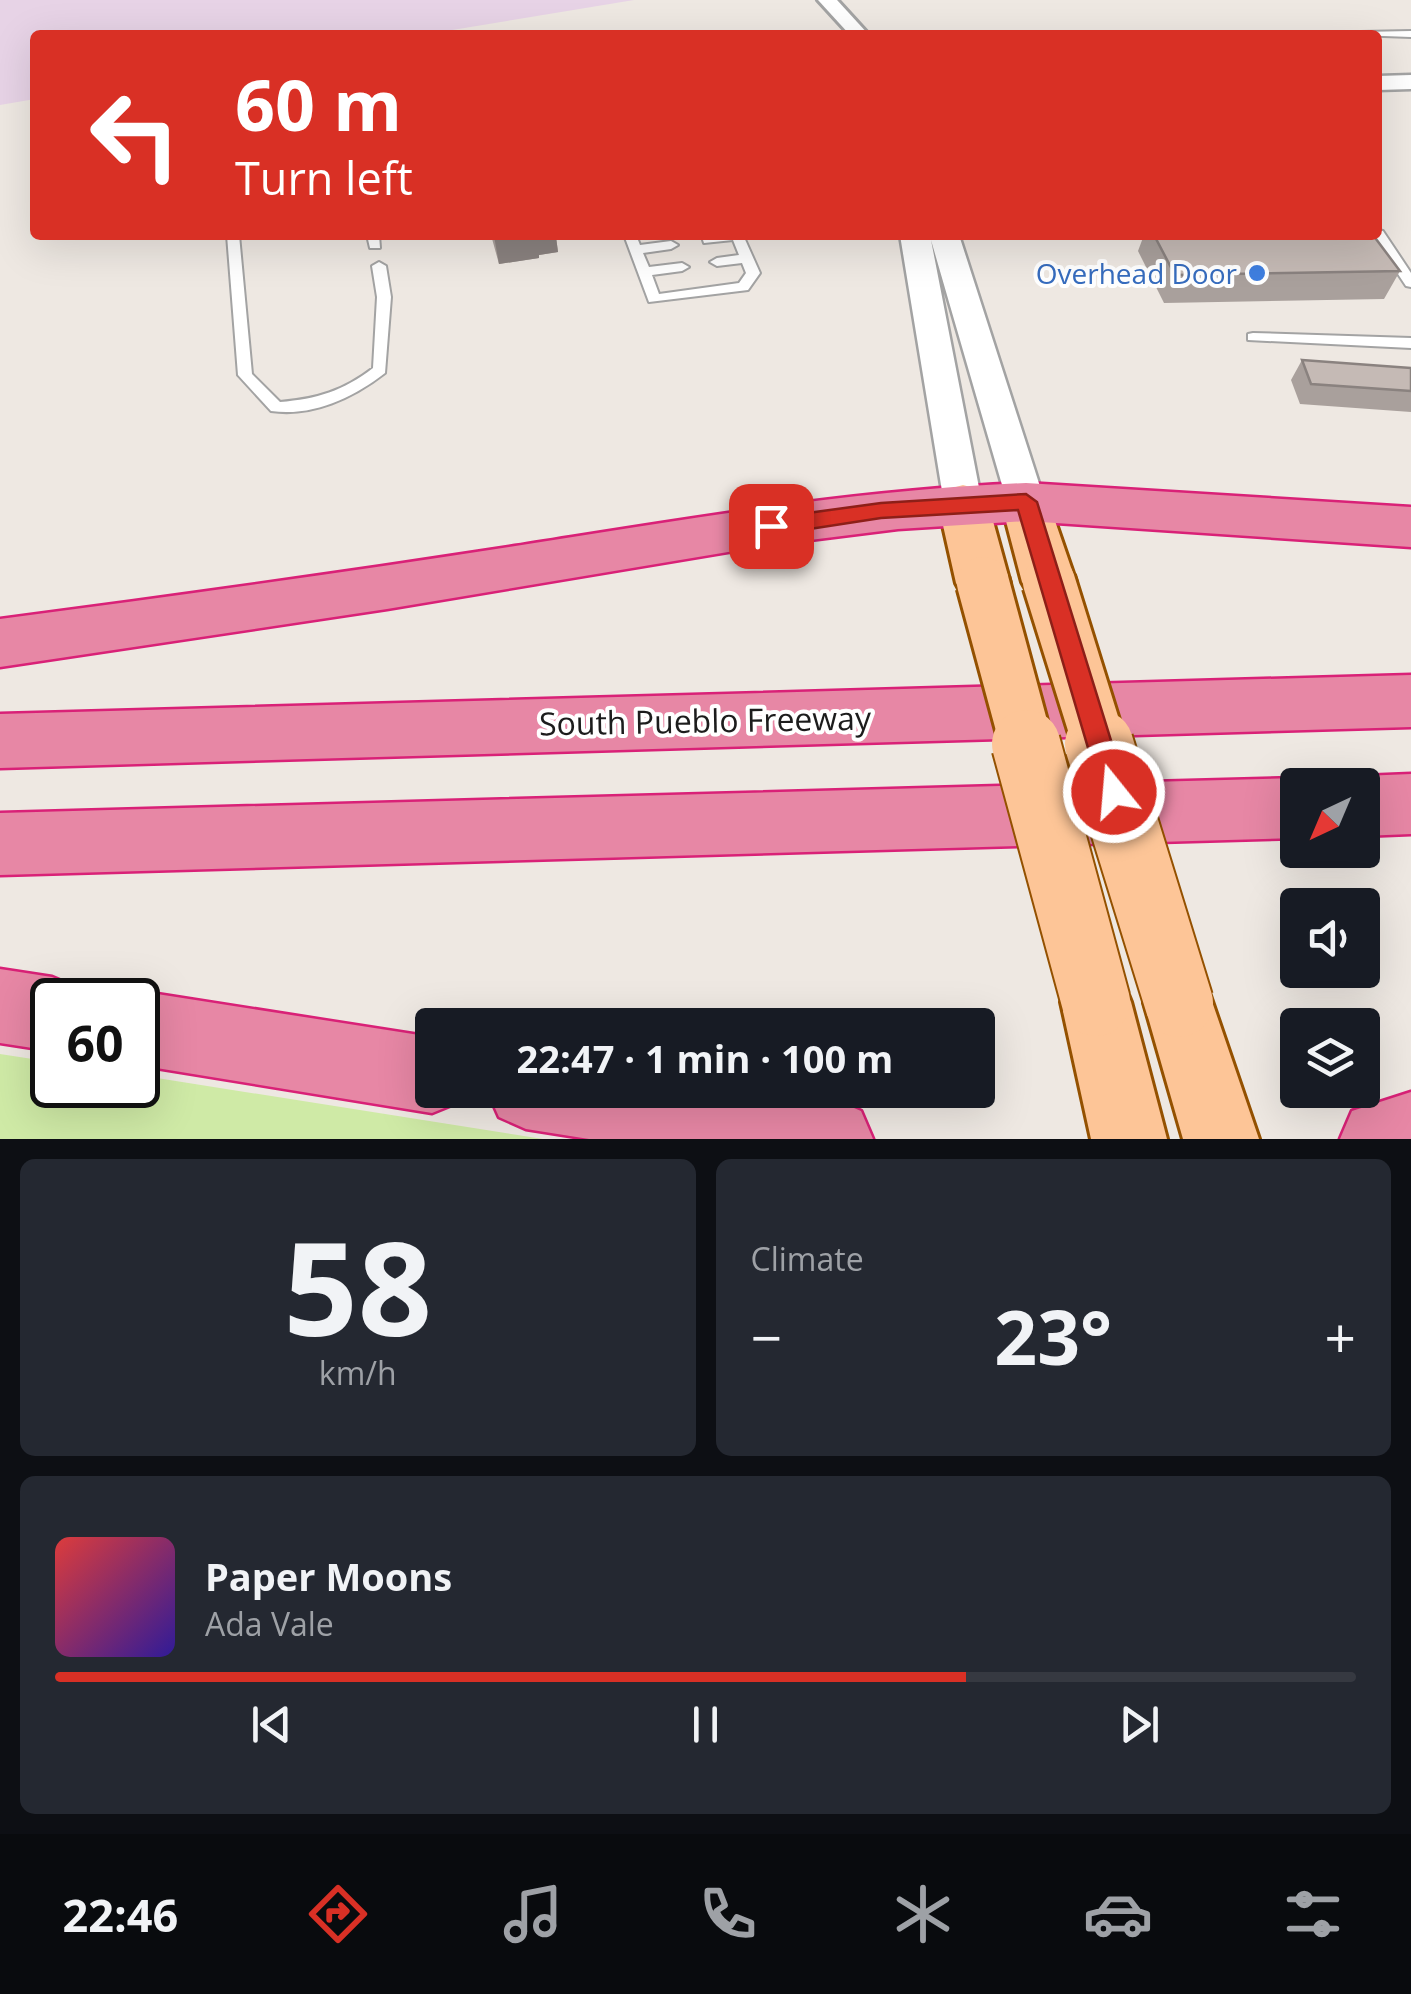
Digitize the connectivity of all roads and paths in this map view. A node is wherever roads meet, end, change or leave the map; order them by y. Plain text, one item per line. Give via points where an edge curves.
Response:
1 (827, 0) edge
2 (855, 30) edge
3 (1411, 34) edge
4 (1382, 35) edge
5 (1411, 82) edge
6 (1382, 83) edge
7 (233, 240) edge
8 (739, 240) edge
9 (916, 240) edge
10 (946, 240) edge
11 (1382, 240) edge
12 (632, 242) edge
13 (671, 245) dead end
14 (747, 258) junction
15 (717, 262) dead end
16 (378, 266) dead end
17 (682, 267) dead end
18 (643, 272) junction
19 (1411, 283) edge
20 (1253, 337) dead end
21 (1411, 343) edge
22 (1026, 502) junction
23 (963, 503) junction
24 (1411, 528) edge
25 (0, 643) edge
26 (1411, 701) edge
27 (0, 741) edge
28 (1411, 804) edge
29 (1380, 805) edge
30 (1280, 808) edge
31 (0, 844) edge
32 (0, 1006) edge
33 (30, 1011) edge
34 (160, 1032) edge
35 (415, 1072) edge
36 (633, 1108) edge
37 (1411, 1132) edge
38 (800, 1136) edge
39 (1129, 1139) edge
40 (1221, 1139) edge
41 (1380, 1139) edge

1 - 2 street
3 - 4 lane
5 - 6 street
7 - 16 lane via 245,376 276,406 323,404 350,394 380,370 384,297
8 - 14 lane
9 - 23 street
10 - 22 street
11 - 19 lane
12 - 13 lane
12 - 18 lane
14 - 15 lane
14 - 18 lane via 753,273 743,287 654,299
17 - 18 lane
20 - 21 lane
22 - 23 highway
22 - 24 highway
22 - 40 main road, bridge
23 - 25 highway
23 - 39 main road, bridge
26 - 27 highway, South Pueblo Freeway
28 - 29 highway
30 - 31 highway
32 - 33 highway
34 - 35 highway
36 - 38 highway
37 - 41 highway

